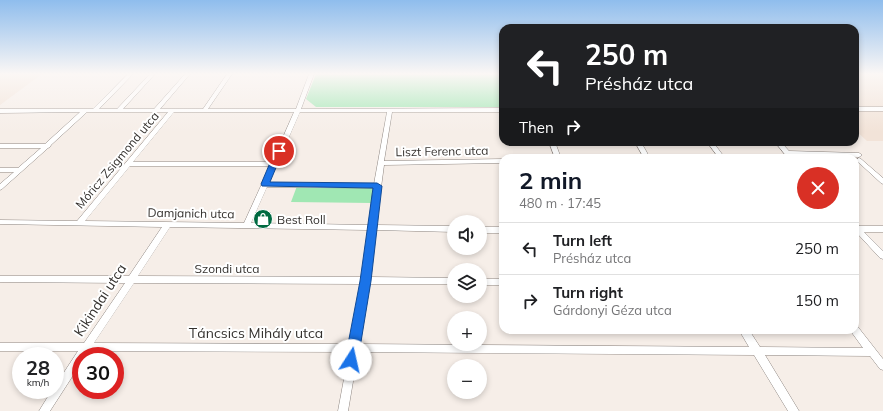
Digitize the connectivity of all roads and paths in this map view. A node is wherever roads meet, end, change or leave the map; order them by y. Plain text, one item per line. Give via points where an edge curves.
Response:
1 (112, 93) edge
2 (134, 93) edge
3 (171, 93) edge
4 (217, 93) edge
5 (305, 93) edge
6 (859, 109) edge
7 (883, 109) edge
8 (118, 110) junction
9 (298, 110) junction
10 (390, 110) junction
11 (499, 110) edge
12 (0, 111) edge
13 (85, 111) junction
14 (94, 111) junction
15 (155, 111) junction
16 (172, 111) junction
17 (204, 111) junction
18 (0, 146) edge
19 (48, 146) junction
20 (781, 146) edge
21 (786, 153) joint
22 (801, 154) edge
23 (859, 158) edge
24 (499, 161) edge
25 (381, 163) junction
26 (127, 164) junction
27 (274, 164) junction
28 (0, 170) edge
29 (20, 170) junction
30 (883, 182) edge
31 (265, 184) junction
32 (377, 186) junction
33 (0, 188) edge
34 (0, 222) edge
35 (78, 223) junction
36 (168, 224) junction
37 (246, 226) junction
38 (372, 228) junction
39 (859, 228) edge
40 (447, 229) edge
41 (883, 229) edge
42 (487, 230) edge
43 (499, 230) edge
44 (859, 230) edge
45 (883, 256) edge
46 (0, 279) edge
47 (130, 280) junction
48 (366, 281) junction
49 (447, 281) edge
50 (487, 282) edge
51 (499, 282) edge
52 (746, 334) edge
53 (858, 334) edge
54 (0, 347) edge
55 (72, 347) edge
56 (86, 347) edge
57 (124, 347) edge
58 (353, 348) junction
59 (757, 352) junction
60 (872, 352) junction
61 (883, 366) edge
62 (72, 368) edge
63 (44, 411) edge
64 (343, 411) edge
65 (794, 411) edge

1 - 14 street
2 - 8 street
3 - 15 street
4 - 17 street
5 - 9 street
6 - 7 street
8 - 14 street
8 - 15 street
9 - 10 street
9 - 17 street
9 - 27 street
10 - 11 street
10 - 25 street
12 - 13 street
13 - 14 street
13 - 19 street
15 - 16 street
16 - 17 street
16 - 26 street, Móricz Zsigmond utca
18 - 19 street
19 - 29 street
20 - 21 street
21 - 22 street
23 - 30 street
24 - 25 street, Liszt Ferenc utca
25 - 32 street
26 - 27 street
26 - 35 street, Móricz Zsigmond utca
27 - 31 street
28 - 29 street
29 - 33 street
31 - 32 street
31 - 37 street
32 - 38 street
34 - 35 street, Damjanich utca
35 - 36 street, Damjanich utca
36 - 37 street, Damjanich utca
36 - 47 street, Kikindai utca
37 - 38 street, Damjanich utca
38 - 40 street, Damjanich utca
38 - 48 street
39 - 41 street
42 - 43 street
44 - 45 street
46 - 47 street, Szondi utca
47 - 48 street, Szondi utca
47 - 56 street, Kikindai utca
48 - 49 street, Szondi utca
48 - 58 street
50 - 51 street
52 - 59 street
53 - 60 street
54 - 55 street, Táncsics Mihály utca
57 - 58 street, Táncsics Mihály utca
58 - 59 street, Táncsics Mihály utca
58 - 64 street
59 - 60 street, Táncsics Mihály utca
59 - 65 street
60 - 61 street
62 - 63 street, Kikindai utca

